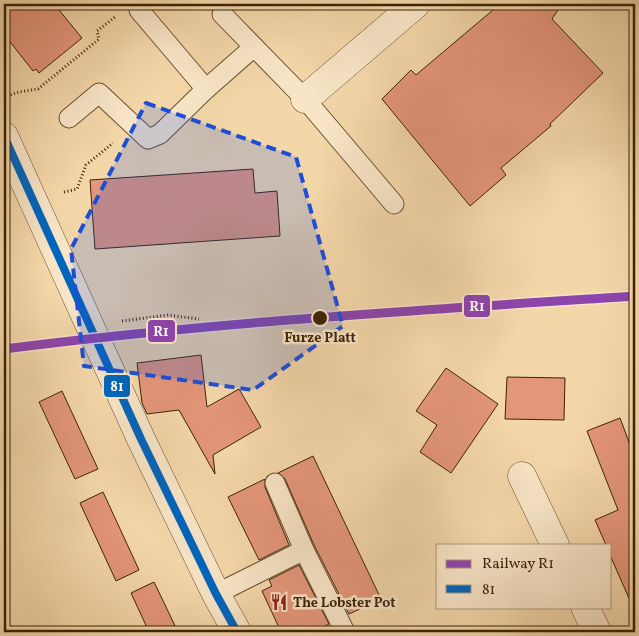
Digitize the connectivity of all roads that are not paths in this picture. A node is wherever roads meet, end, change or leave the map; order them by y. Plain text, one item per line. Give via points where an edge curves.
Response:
1 (416, 4) edge
2 (139, 10) dead end
3 (222, 14) dead end
4 (254, 47) junction
5 (206, 89) junction
6 (305, 99) junction
7 (69, 118) dead end
8 (4, 136) edge
9 (394, 204) dead end
10 (522, 476) dead end
11 (275, 483) dead end
12 (555, 544) edge
13 (304, 550) junction
14 (216, 594) junction
15 (585, 608) edge
16 (237, 632) edge
17 (345, 632) edge
18 (596, 632) edge

1 - 6 street
2 - 5 lane
3 - 4 lane
4 - 5 lane
4 - 6 lane
5 - 7 lane via 160,134 148,139 98,93
6 - 9 lane
8 - 14 street via 141,439
10 - 12 street
11 - 13 lane
13 - 14 lane
13 - 17 lane
14 - 16 street
15 - 18 street

